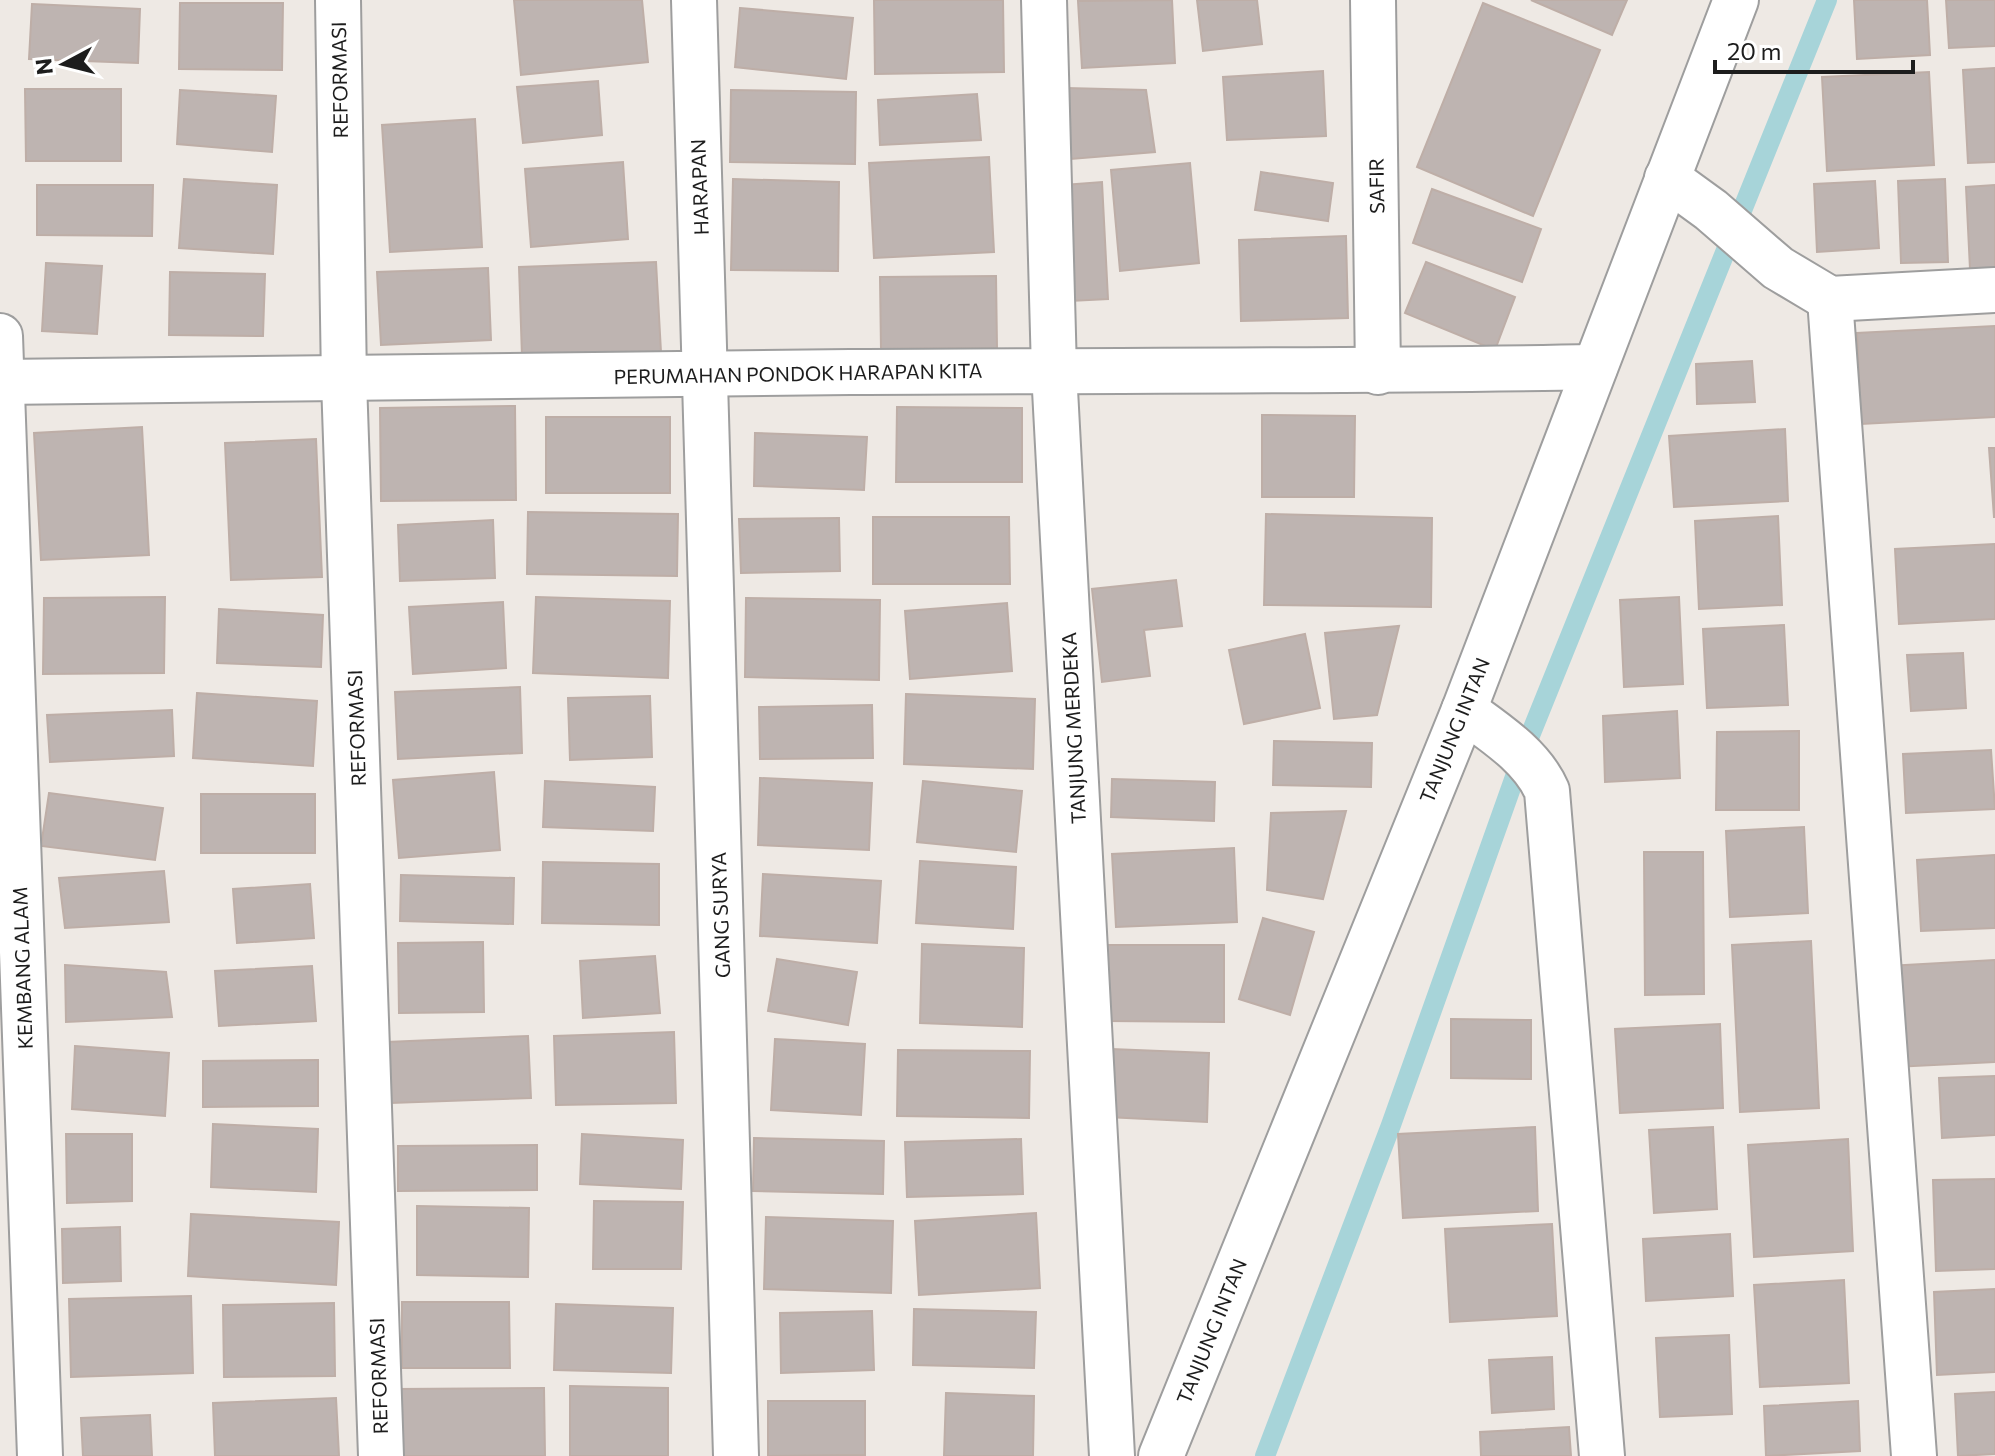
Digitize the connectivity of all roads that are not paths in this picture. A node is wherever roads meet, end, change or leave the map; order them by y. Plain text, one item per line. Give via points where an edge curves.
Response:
1 (338, 0) edge
2 (694, 0) edge
3 (1044, 0) edge
4 (1373, 0) edge
5 (1736, 0) edge
6 (1667, 178) junction
7 (1995, 290) edge
8 (1830, 299) junction
9 (0, 336) edge
10 (1595, 367) junction
11 (1054, 371) junction
12 (1378, 372) junction
13 (705, 374) junction
14 (344, 381) junction
15 (0, 382) edge
16 (1479, 721) junction
17 (40, 1456) edge
18 (381, 1456) edge
19 (736, 1456) edge
20 (1112, 1456) edge
21 (1161, 1456) edge
22 (1602, 1456) edge
23 (1914, 1456) edge

1 - 14 street, REFORMASI
2 - 13 street, HARAPAN
3 - 11 street, TANJUNG MERDEKA
4 - 12 street, SAFIR
5 - 6 street, TANJUNG INTAN
6 - 8 street via 1778,268
6 - 10 street, TANJUNG INTAN
7 - 8 street
8 - 23 street
9 - 15 street, KEMBANG ALAM
10 - 12 street, PERUMAHAN PONDOK HARAPAN KITA
10 - 16 street, TANJUNG INTAN
11 - 12 street, PERUMAHAN PONDOK HARAPAN KITA
11 - 13 street, PERUMAHAN PONDOK HARAPAN KITA
11 - 20 street, TANJUNG MERDEKA
13 - 14 street, PERUMAHAN PONDOK HARAPAN KITA
13 - 19 street, GANG SURYA
14 - 15 street, PERUMAHAN PONDOK HARAPAN KITA
14 - 18 street, REFORMASI
15 - 17 street, KEMBANG ALAM
16 - 21 street, TANJUNG INTAN
16 - 22 street via 1540,774 1547,791

